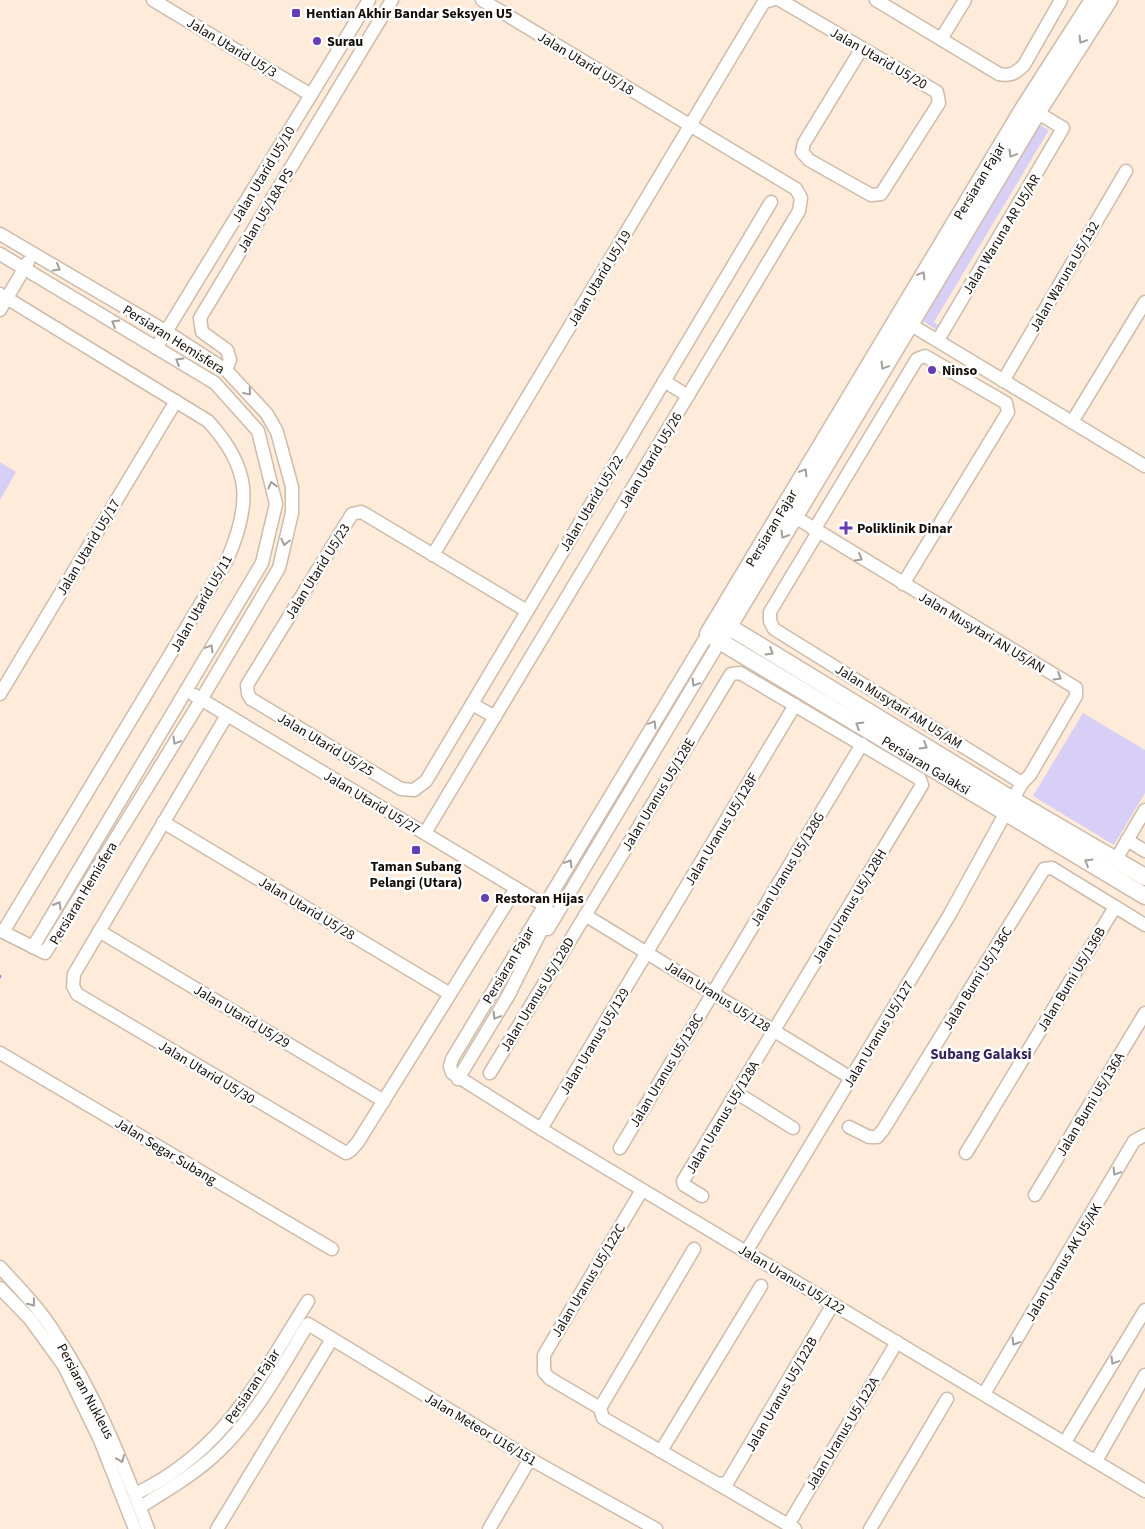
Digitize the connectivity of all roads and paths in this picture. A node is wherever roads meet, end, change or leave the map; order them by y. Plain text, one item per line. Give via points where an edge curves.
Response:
1 (153, 0) edge
2 (368, 0) edge
3 (392, 0) edge
4 (482, 0) edge
5 (780, 0) edge
6 (876, 0) edge
7 (965, 0) edge
8 (1061, 0) edge
9 (1093, 0) edge
10 (1109, 0) edge
11 (768, 1) edge
12 (942, 39) junction
13 (862, 48) junction
14 (313, 91) junction
15 (333, 98) junction
16 (1031, 109) junction
17 (691, 126) junction
18 (1126, 171) dead end
19 (771, 202) dead end
20 (0, 234) edge
21 (0, 254) edge
22 (33, 254) junction
23 (24, 268) junction
24 (4, 296) edge
25 (1145, 302) edge
26 (0, 310) edge
27 (903, 320) junction
28 (167, 332) junction
29 (938, 340) junction
30 (156, 348) junction
31 (226, 370) junction
32 (664, 381) junction
33 (1003, 381) junction
34 (688, 396) junction
35 (176, 401) junction
36 (1072, 422) junction
37 (1145, 465) edge
38 (795, 517) junction
39 (816, 531) junction
40 (433, 555) junction
41 (903, 584) junction
42 (527, 611) junction
43 (723, 623) junction
44 (714, 638) junction
45 (185, 690) junction
46 (0, 694) edge
47 (251, 699) joint
48 (201, 700) junction
49 (472, 704) junction
50 (795, 706) junction
51 (227, 715) junction
52 (495, 718) junction
53 (862, 744) junction
54 (1022, 783) junction
55 (401, 789) joint
56 (1009, 806) junction
57 (1145, 810) edge
58 (163, 822) junction
59 (611, 824) junction
60 (425, 833) junction
61 (1127, 840) junction
62 (1145, 851) edge
63 (1111, 866) junction
64 (1145, 877) edge
65 (516, 888) junction
66 (1145, 896) edge
67 (544, 905) junction
68 (1115, 907) junction
69 (585, 914) junction
70 (1145, 925) edge
71 (99, 931) junction
72 (2, 932) edge
73 (33, 947) junction
74 (647, 953) junction
75 (712, 993) junction
76 (450, 994) junction
77 (507, 998) junction
78 (1145, 1013) edge
79 (774, 1031) junction
80 (0, 1053) edge
81 (490, 1072) dead end
82 (851, 1078) junction
83 (458, 1079) junction
84 (737, 1093) junction
85 (384, 1101) junction
86 (849, 1126) dead end
87 (793, 1128) dead end
88 (541, 1129) junction
89 (1145, 1135) edge
90 (620, 1148) dead end
91 (966, 1154) dead end
92 (642, 1190) junction
93 (1036, 1195) dead end
94 (702, 1196) dead end
95 (332, 1249) dead end
96 (694, 1249) dead end
97 (746, 1252) junction
98 (0, 1267) edge
99 (761, 1286) dead end
100 (0, 1288) edge
101 (308, 1301) dead end
102 (833, 1304) junction
103 (1142, 1314) edge
104 (308, 1324) joint
105 (332, 1339) junction
106 (897, 1342) junction
107 (544, 1372) joint
108 (1145, 1374) edge
109 (984, 1394) junction
110 (947, 1399) dead end
111 (600, 1408) junction
112 (1065, 1442) junction
113 (661, 1451) junction
114 (530, 1459) junction
115 (1096, 1461) junction
116 (722, 1484) junction
117 (1145, 1491) edge
118 (135, 1494) junction
119 (140, 1508) junction
120 (792, 1527) edge
121 (135, 1529) edge
122 (148, 1529) edge
123 (216, 1529) edge
124 (489, 1529) edge
125 (656, 1529) edge
126 (870, 1529) edge

1 - 14 street, Jalan Utarid U5/3
2 - 14 street, Jalan Utarid U5/10
3 - 15 street, Jalan U5/18A PS
4 - 17 street, Jalan Utarid U5/18
5 - 13 street, Jalan Utarid U5/20
6 - 12 street
7 - 12 street
8 - 12 street via 1024,65 1009,76 999,74
9 - 16 main road, Persiaran Fajar
10 -> 16 main road
11 - 17 street, Jalan Utarid U5/19
13 - 13 street, Jalan Utarid U5/20 via 937,92 939,103 881,194 871,195 809,160 802,152 804,143
14 - 15 street, Jalan Utarid U5/3
14 - 28 street, Jalan Utarid U5/10
15 - 31 street, Jalan U5/18A PS via 200,318 202,332 228,350 230,360
16 - 27 main road, Persiaran Fajar
16 - 29 street, Jalan Waruna AR U5/AR via 1063,128
17 - 34 street, Jalan Utarid U5/26 via 796,188 801,198 799,211
17 - 40 street, Jalan Utarid U5/19
18 - 33 street, Jalan Waruna U5/132
19 - 32 street, Jalan Utarid U5/22
20 - 22 street, Persiaran Hemisfera
21 - 23 street, Persiaran Hemisfera
22 - 23 street
22 -> 28 street, Persiaran Hemisfera
23 - 24 street
30 -> 23 street, Persiaran Hemisfera
24 - 26 street
24 - 35 street, Jalan Utarid U5/11
25 - 36 street
27 - 29 street
27 -> 38 main road, Persiaran Fajar
43 -> 27 main road, Persiaran Fajar
28 - 30 street, Jalan Utarid U5/10
28 - 31 street, Persiaran Hemisfera
29 - 33 street
45 -> 30 street, Persiaran Hemisfera via 262,564 276,504 258,431 215,383
31 -> 48 street, Persiaran Hemisfera via 267,414 277,432 292,487 292,513 279,568
32 - 34 street
32 - 42 street, Jalan Utarid U5/22
33 - 36 street
34 - 52 street, Jalan Utarid U5/26
35 - 46 street, Jalan Utarid U5/17
35 - 72 street, Jalan Utarid U5/11 via 208,421 235,456 243,491 237,536 227,560
36 - 37 street
38 - 39 street, Jalan Musytari AN U5/AN
38 -> 43 main road, Persiaran Fajar
39 -> 41 street, Jalan Musytari AN U5/AN
39 - 41 street via 917,359 925,356 1006,403 1008,412
39 - 54 street, Jalan Musytari AM U5/AM via 770,612 774,629
40 - 42 street, Jalan Utarid U5/23
40 - 47 street, Jalan Utarid U5/23 via 366,514 352,514 247,685
41 -> 54 street, Jalan Musytari AN U5/AN via 1076,688 1076,696 1030,775
42 - 49 street, Jalan Utarid U5/22
43 - 44 main road, Persiaran Fajar
43 -> 56 main road, Persiaran Galaksi
56 -> 44 main road, Persiaran Galaksi
44 -> 59 street, Persiaran Fajar
67 -> 44 street, Persiaran Fajar
45 - 48 street, Jalan Utarid U5/27
73 -> 45 street, Persiaran Hemisfera
47 - 55 street, Jalan Utarid U5/25
48 - 51 street, Jalan Utarid U5/27
48 -> 73 street, Persiaran Hemisfera via 47,952
49 - 52 street
49 - 55 street, Jalan Utarid U5/22 via 426,782 414,790
50 - 53 street
50 - 69 street, Jalan Uranus U5/128E via 740,673 732,674
50 - 74 street, Jalan Uranus U5/128F
51 - 58 street
51 - 60 street, Jalan Utarid U5/27
52 - 60 street, Jalan Utarid U5/26
53 - 75 street, Jalan Uranus U5/128G
53 - 79 street, Jalan Uranus U5/128H via 922,781 922,785
54 - 56 street
56 - 63 main road, Persiaran Galaksi
56 - 82 street, Jalan Uranus U5/127 via 950,914
57 - 61 street
58 - 71 street
58 - 76 street, Jalan Utarid U5/28
59 - 67 street via 561,897
59 - 77 street, Persiaran Fajar
60 - 65 street, Jalan Utarid U5/27
61 - 62 street
61 - 63 street
63 - 64 main road, Persiaran Galaksi
63 - 66 main road, Persiaran Galaksi
65 - 67 street, Jalan Utarid U5/27
65 - 76 street
67 - 77 street via 548,917
67 - 83 street, Persiaran Fajar via 452,1059 452,1073
68 - 70 street
68 - 86 street, Jalan Bumi U5/136C via 1052,868 1044,869 883,1130 877,1137 869,1137
68 - 91 street, Jalan Bumi U5/136B
69 - 74 street, Jalan Uranus U5/128
69 - 81 street, Jalan Uranus U5/128D
71 - 85 street, Jalan Utarid U5/29
71 - 85 street, Jalan Utarid U5/30 via 74,974 73,986 77,994 346,1153 352,1150
72 - 73 street, Jalan Utarid U5/11
74 - 75 street, Jalan Uranus U5/128
74 - 88 street, Jalan Uranus U5/129
75 - 79 street, Jalan Uranus U5/128
75 - 90 street, Jalan Uranus U5/128C
76 - 85 street
77 -> 83 street, Persiaran Fajar
78 - 93 street, Jalan Bumi U5/136A
79 - 82 street, Jalan Uranus U5/128
79 - 84 street, Jalan Uranus U5/128A
80 - 95 street, Jalan Segar Subang
82 - 97 street, Jalan Uranus U5/127
83 - 88 street, Jalan Uranus U5/122
84 - 87 street
84 - 94 street, Jalan Uranus U5/128A via 683,1181 684,1186
88 - 92 street, Jalan Uranus U5/122
89 -> 109 street, Jalan Uranus AK U5/AK via 1134,1141
92 - 97 street, Jalan Uranus U5/122
92 - 107 street, Jalan Uranus U5/122C via 544,1355
96 - 111 street
97 - 102 street, Jalan Uranus U5/122
98 -> 118 street, Persiaran Nukleus via 30,1299 54,1332 100,1412
99 - 113 street
100 - 121 street, Persiaran Nukleus via 30,1319 64,1366 100,1440
101 - 118 street, Persiaran Fajar via 241,1407 218,1434 164,1480
102 - 106 street, Jalan Uranus U5/122
102 - 116 street, Jalan Uranus U5/122B
103 -> 112 street
104 - 105 street, Jalan Meteor U16/151
104 - 119 street, Persiaran Fajar via 260,1401 219,1451
105 - 114 street, Jalan Meteor U16/151
105 - 123 street
106 - 109 street, Jalan Uranus U5/122
106 - 120 street, Jalan Uranus U5/122A
107 - 111 street, Jalan Uranus U5/122A
108 - 115 street
109 - 112 street, Jalan Uranus U5/122
110 - 126 street
111 - 113 street, Jalan Uranus U5/122A via 603,1418
112 - 115 street, Jalan Uranus U5/122
113 - 116 street, Jalan Uranus U5/122A
114 - 124 street
114 - 125 street, Jalan Meteor U16/151
115 - 117 street, Jalan Uranus U5/122
116 - 120 street, Jalan Uranus U5/122A
118 - 119 street, Persiaran Nukleus
119 - 122 street, Persiaran Nukleus

